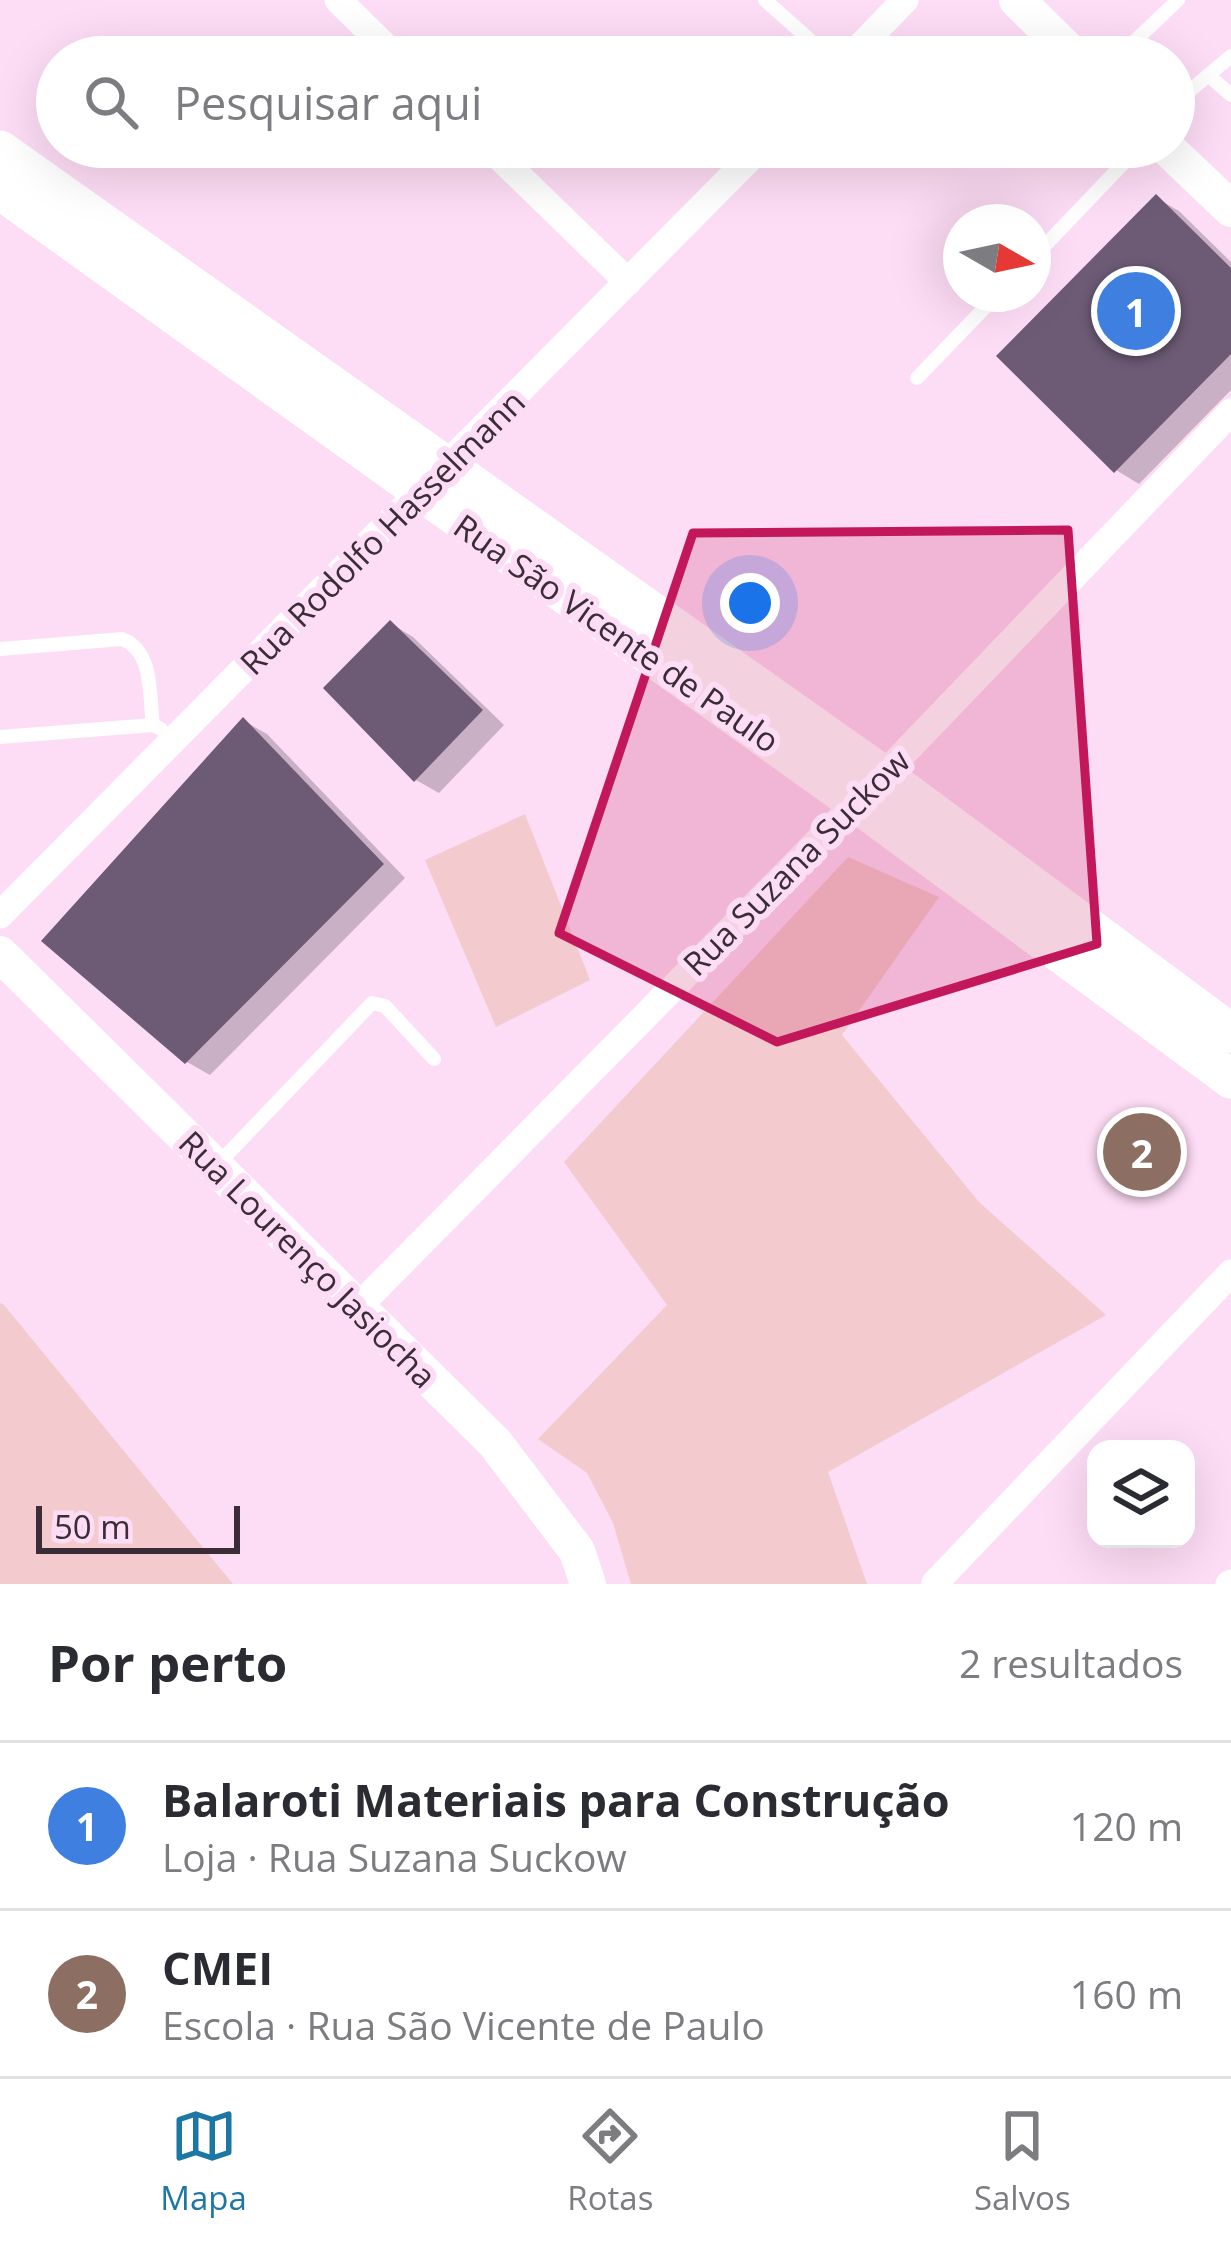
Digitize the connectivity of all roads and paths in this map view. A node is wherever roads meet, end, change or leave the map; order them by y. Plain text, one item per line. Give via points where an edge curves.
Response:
1 (338, 0) edge
2 (765, 0) edge
3 (904, 0) edge
4 (1017, 0) edge
5 (1178, 0) edge
6 (375, 36) edge
7 (805, 36) edge
8 (870, 36) edge
9 (1054, 36) edge
10 (1140, 36) edge
11 (1231, 56) edge
12 (1208, 75) junction
13 (1195, 86) edge
14 (1231, 95) edge
15 (0, 150) edge
16 (511, 168) edge
17 (740, 168) edge
18 (1119, 168) edge
19 (1188, 168) edge
20 (0, 190) edge
21 (1231, 209) edge
22 (1051, 239) edge
23 (628, 282) junction
24 (981, 312) edge
25 (917, 378) dead end
26 (1231, 412) edge
27 (434, 482) junction
28 (0, 649) edge
29 (165, 732) junction
30 (0, 737) edge
31 (869, 789) junction
32 (963, 859) junction
33 (0, 915) edge
34 (0, 954) edge
35 (1231, 1033) edge
36 (434, 1059) dead end
37 (1231, 1079) edge
38 (214, 1167) junction
39 (1231, 1273) edge
40 (356, 1309) junction
41 (935, 1583) edge
42 (588, 1584) edge

1 - 6 street
2 - 7 lane
3 - 8 street
4 - 9 street
5 - 10 lane
11 - 12 lane
12 - 13 lane
12 - 14 lane
15 - 27 main road, Rua São Vicente de Paulo
16 - 23 street
17 - 23 street, Rua Rodolfo Hasselmann
18 - 22 lane
19 - 21 street
20 - 27 main road, Rua São Vicente de Paulo
23 - 27 street, Rua Rodolfo Hasselmann
24 - 25 lane
26 - 31 street, Rua Suzana Suckow
27 - 29 street, Rua Rodolfo Hasselmann
27 - 31 main road, Rua São Vicente de Paulo
28 - 29 lane via 135,644
29 - 30 lane
29 - 33 street, Rua Rodolfo Hasselmann
31 - 32 main road, Rua São Vicente de Paulo
31 - 40 street, Rua Suzana Suckow
32 - 35 main road, Rua São Vicente de Paulo
32 - 37 main road, Rua São Vicente de Paulo
34 - 38 street, Rua Lourenço Jasiocha
36 - 38 lane via 385,1006 372,1003
38 - 40 street, Rua Lourenço Jasiocha
39 - 41 street
40 - 42 street, Rua Lourenço Jasiocha via 495,1443 578,1551

